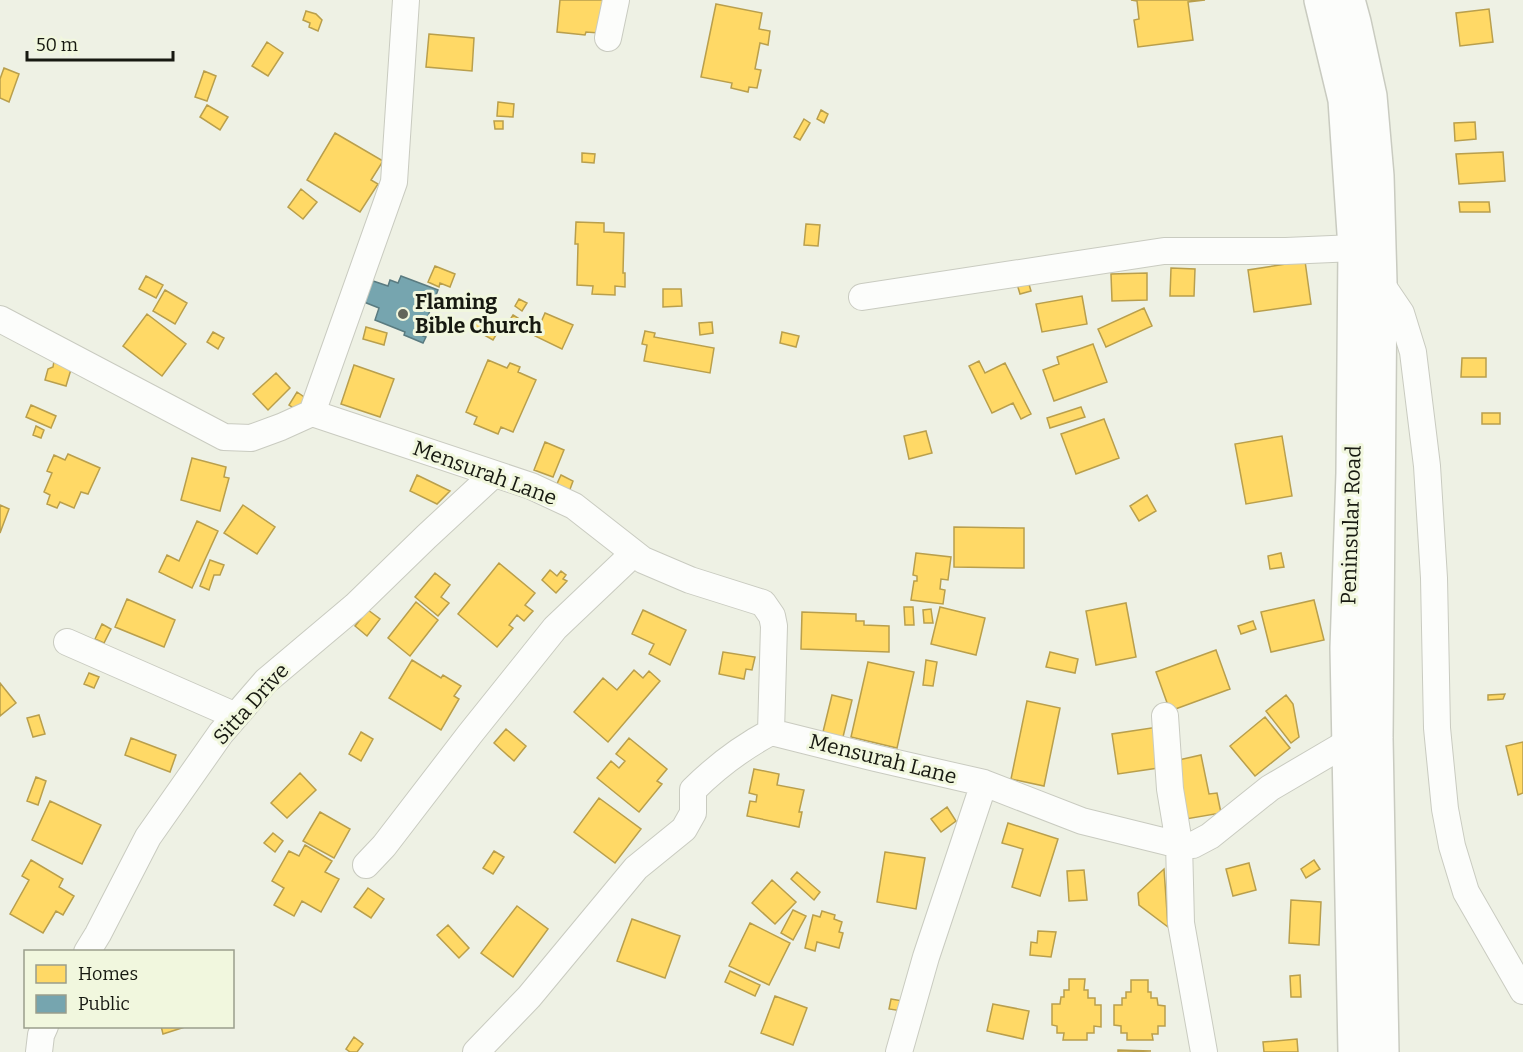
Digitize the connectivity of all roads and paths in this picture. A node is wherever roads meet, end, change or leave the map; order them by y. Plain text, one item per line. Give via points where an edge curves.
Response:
1 (406, 0) edge
2 (616, 0) edge
3 (1321, 0) edge
4 (1348, 0) edge
5 (609, 38) dead end
6 (1355, 248) junction
7 (1380, 282) junction
8 (862, 297) dead end
9 (0, 319) edge
10 (312, 413) junction
11 (494, 474) junction
12 (634, 554) junction
13 (67, 642) dead end
14 (236, 716) junction
15 (1166, 716) dead end
16 (771, 732) junction
17 (1350, 741) junction
18 (984, 783) junction
19 (1179, 843) junction
20 (366, 865) dead end
21 (88, 950) edge
22 (1523, 992) edge
23 (44, 1028) edge
24 (39, 1052) edge
25 (476, 1052) edge
26 (899, 1052) edge
27 (1204, 1052) edge
28 (1355, 1052) edge
29 (1382, 1052) edge

1 - 10 street via 394,182
2 - 5 street
3 - 6 main road, Peninsular Road via 1345,100
4 - 7 main road, Peninsular Road via 1370,96
6 - 8 street via 1164,251
6 - 17 main road, Peninsular Road via 1347,648
7 - 22 street via 1401,313 1414,363 1430,511 1437,729 1452,846 1466,892
7 - 29 main road, Peninsular Road via 1376,738
9 - 10 street via 224,437 250,438
10 - 11 street, Mensurah Lane
11 - 12 street, Mensurah Lane via 574,506
11 - 14 street, Sitta Drive via 356,606 266,681
12 - 16 street, Mensurah Lane via 690,580 763,603 772,615
12 - 20 street via 555,628
13 - 14 street
14 - 21 street, Sitta Drive via 148,837
15 - 19 street via 1170,789
16 - 18 street, Mensurah Lane
16 - 25 street via 744,746 693,789 693,813 684,829 636,868 529,997
17 - 19 street, Mensurah Lane via 1270,788 1210,836 1193,845
17 - 28 main road, Peninsular Road
18 - 19 street, Mensurah Lane via 1082,821
18 - 26 street
19 - 27 street via 1181,923
23 - 24 street

